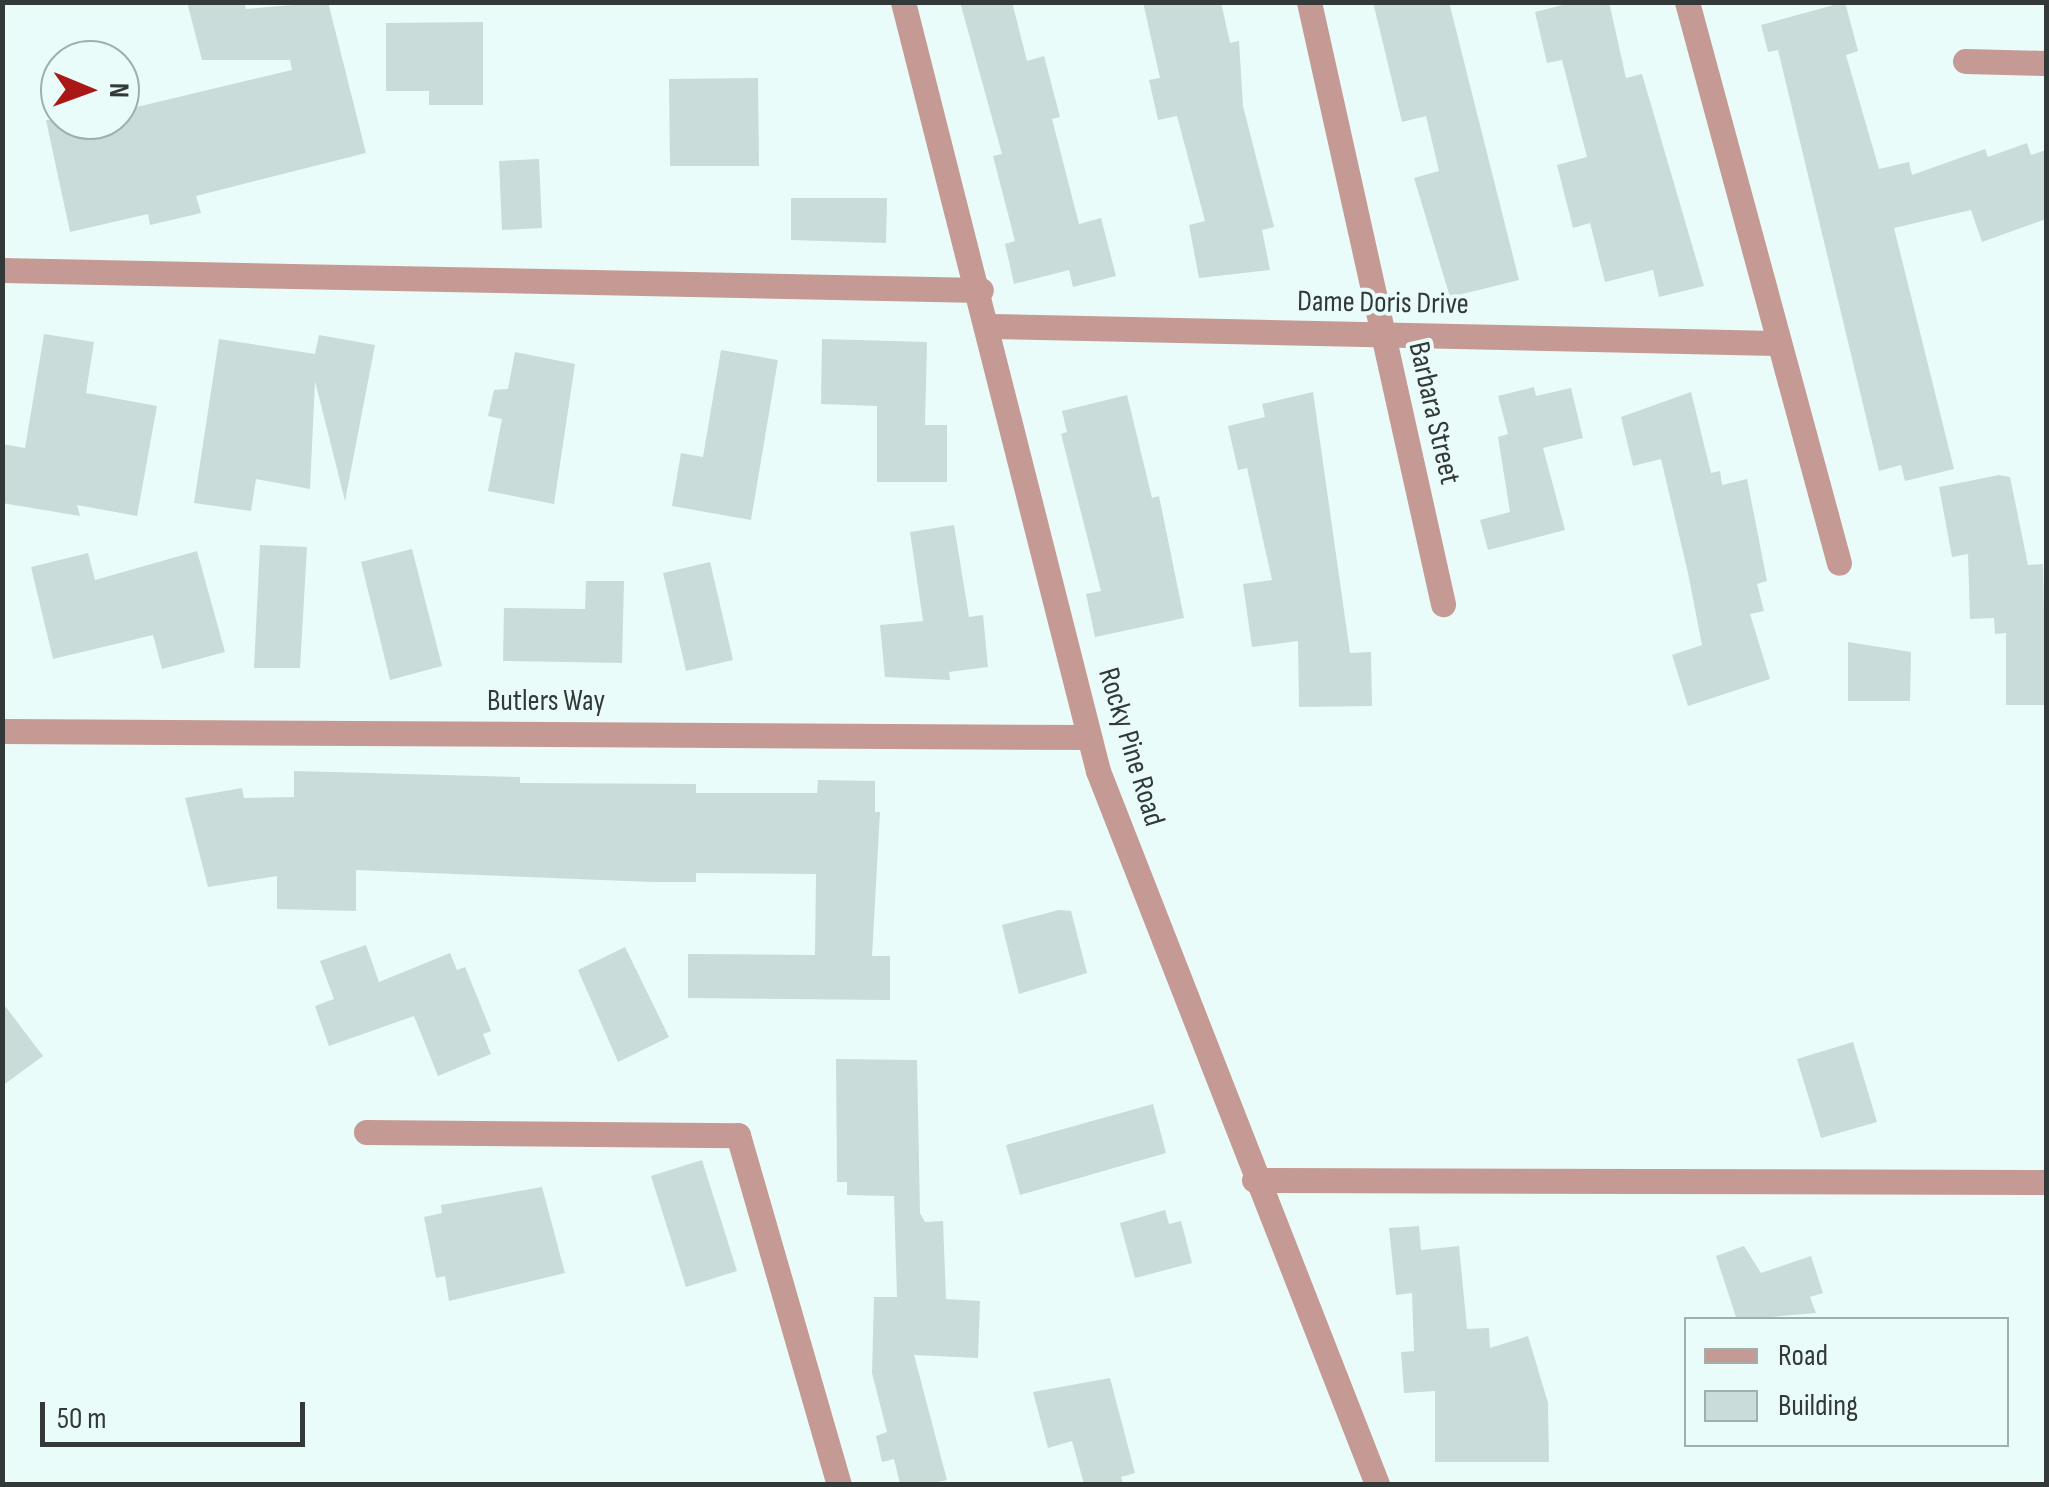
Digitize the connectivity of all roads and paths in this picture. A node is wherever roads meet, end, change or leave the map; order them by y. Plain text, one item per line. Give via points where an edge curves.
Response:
1 (903, 2) edge
2 (1309, 2) edge
3 (1687, 2) edge
4 (1964, 61) dead end
5 (2046, 63) edge
6 (2, 270) edge
7 (982, 290) junction
8 (990, 326) junction
9 (1383, 336) junction
10 (1775, 343) junction
11 (1839, 563) dead end
12 (1442, 604) dead end
13 (2, 730) edge
14 (1089, 737) junction
15 (366, 1132) dead end
16 (1254, 1180) junction
17 (2046, 1182) edge
18 (839, 1484) edge
19 (1377, 1484) edge

1 - 7 street, Rocky Pine Road
2 - 9 street, Barbara Street
3 - 10 street
4 - 5 street
6 - 7 street
7 - 8 street, Rocky Pine Road
8 - 9 street, Dame Doris Drive
8 - 14 street, Rocky Pine Road
9 - 10 street, Dame Doris Drive
9 - 12 street, Barbara Street
10 - 11 street
13 - 14 street, Butlers Way
14 - 16 street, Rocky Pine Road
15 - 18 street via 738,1136
16 - 17 street
16 - 19 street, Rocky Pine Road

